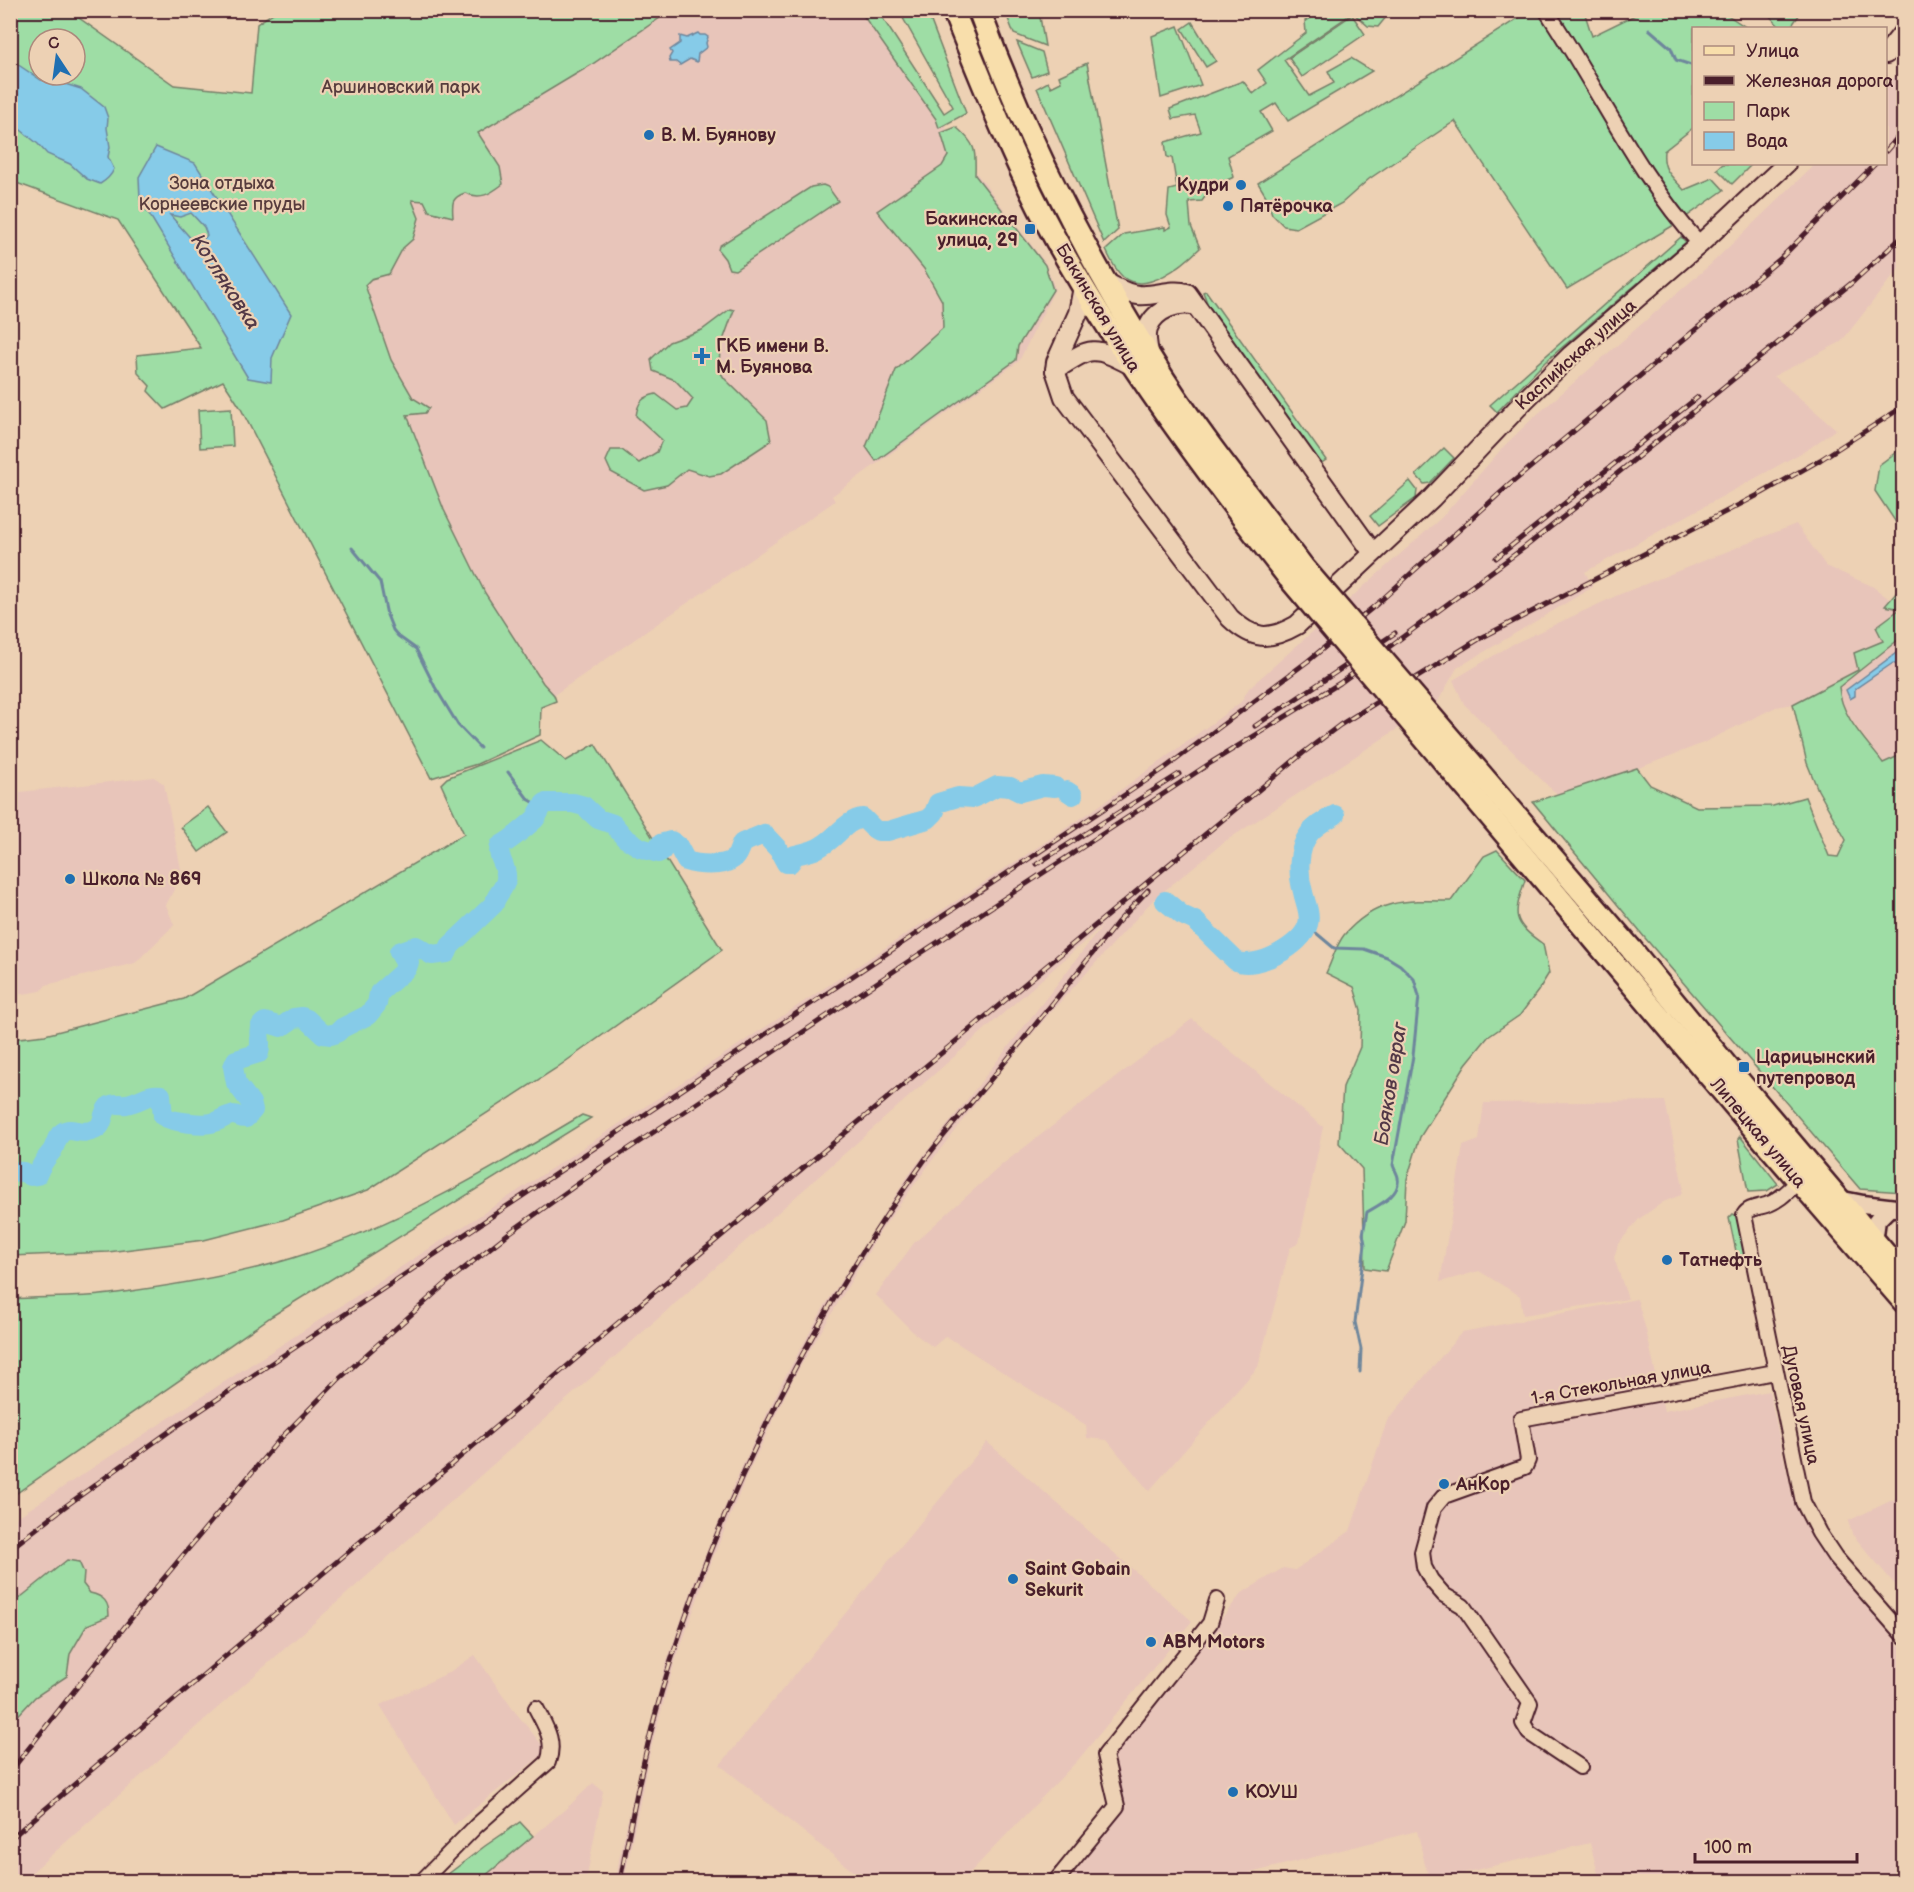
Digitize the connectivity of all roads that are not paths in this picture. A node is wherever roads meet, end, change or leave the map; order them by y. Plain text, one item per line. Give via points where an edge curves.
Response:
1 (953, 10) edge
2 (979, 10) edge
3 (1546, 10) edge
4 (1904, 31) edge
5 (1887, 53) edge
6 (1785, 165) edge
7 (1700, 244) junction
8 (1105, 282) junction
9 (1083, 287) junction
10 (1196, 306) junction
11 (1141, 362) junction
12 (1056, 370) junction
13 (1372, 553) junction
14 (1296, 572) junction
15 (1799, 1181) junction
16 (1838, 1199) junction
17 (1896, 1209) edge
18 (1874, 1242) junction
19 (1904, 1276) edge
20 (1904, 1302) edge
21 (1775, 1372) junction
22 (1217, 1600) dead end
23 (1904, 1636) edge
24 (536, 1708) dead end
25 (1580, 1767) dead end
26 (421, 1881) edge
27 (1055, 1881) edge

1 - 9 main road, Бакинская улица via 1029,187
2 - 8 main road, Бакинская улица via 1048,174
3 - 7 street via 1634,154
4 - 5 main road
6 - 7 main road, Каспийская улица
7 - 13 main road, Каспийская улица via 1571,355 1432,498
8 - 10 main road via 1130,294 1182,291
8 - 11 main road, Бакинская улица
9 - 11 main road, Бакинская улица
9 - 12 main road via 1078,313 1057,358
10 - 11 main road via 1181,304 1157,315 1148,329
10 - 13 main road
11 - 12 main road via 1095,350
11 - 14 main road, Бакинская улица via 1206,471
12 - 13 main road, Каспийская улица via 1064,398 1240,628 1266,636 1281,634 1297,625
14 - 15 main road, Липецкая улица, bridge via 1614,963
14 - 16 main road, Липецкая улица, bridge via 1631,949
15 - 20 main road, Липецкая улица
15 - 21 street, Дуговая улица via 1776,1201 1752,1208 1744,1215
16 - 17 street
16 - 18 main road, Липецкая улица
17 - 18 street via 1877,1220
18 - 19 main road, Липецкая улица
21 - 23 street, Дуговая улица via 1803,1502 1835,1557
21 - 25 street, 1-я Стекольная улица via 1521,1419 1528,1460 1525,1467 1444,1496 1434,1508 1422,1552 1431,1580 1444,1595 1463,1606 1530,1703 1523,1723 1529,1733
22 - 27 street via 1210,1623 1105,1755 1117,1806
24 - 26 street via 551,1738 548,1762

